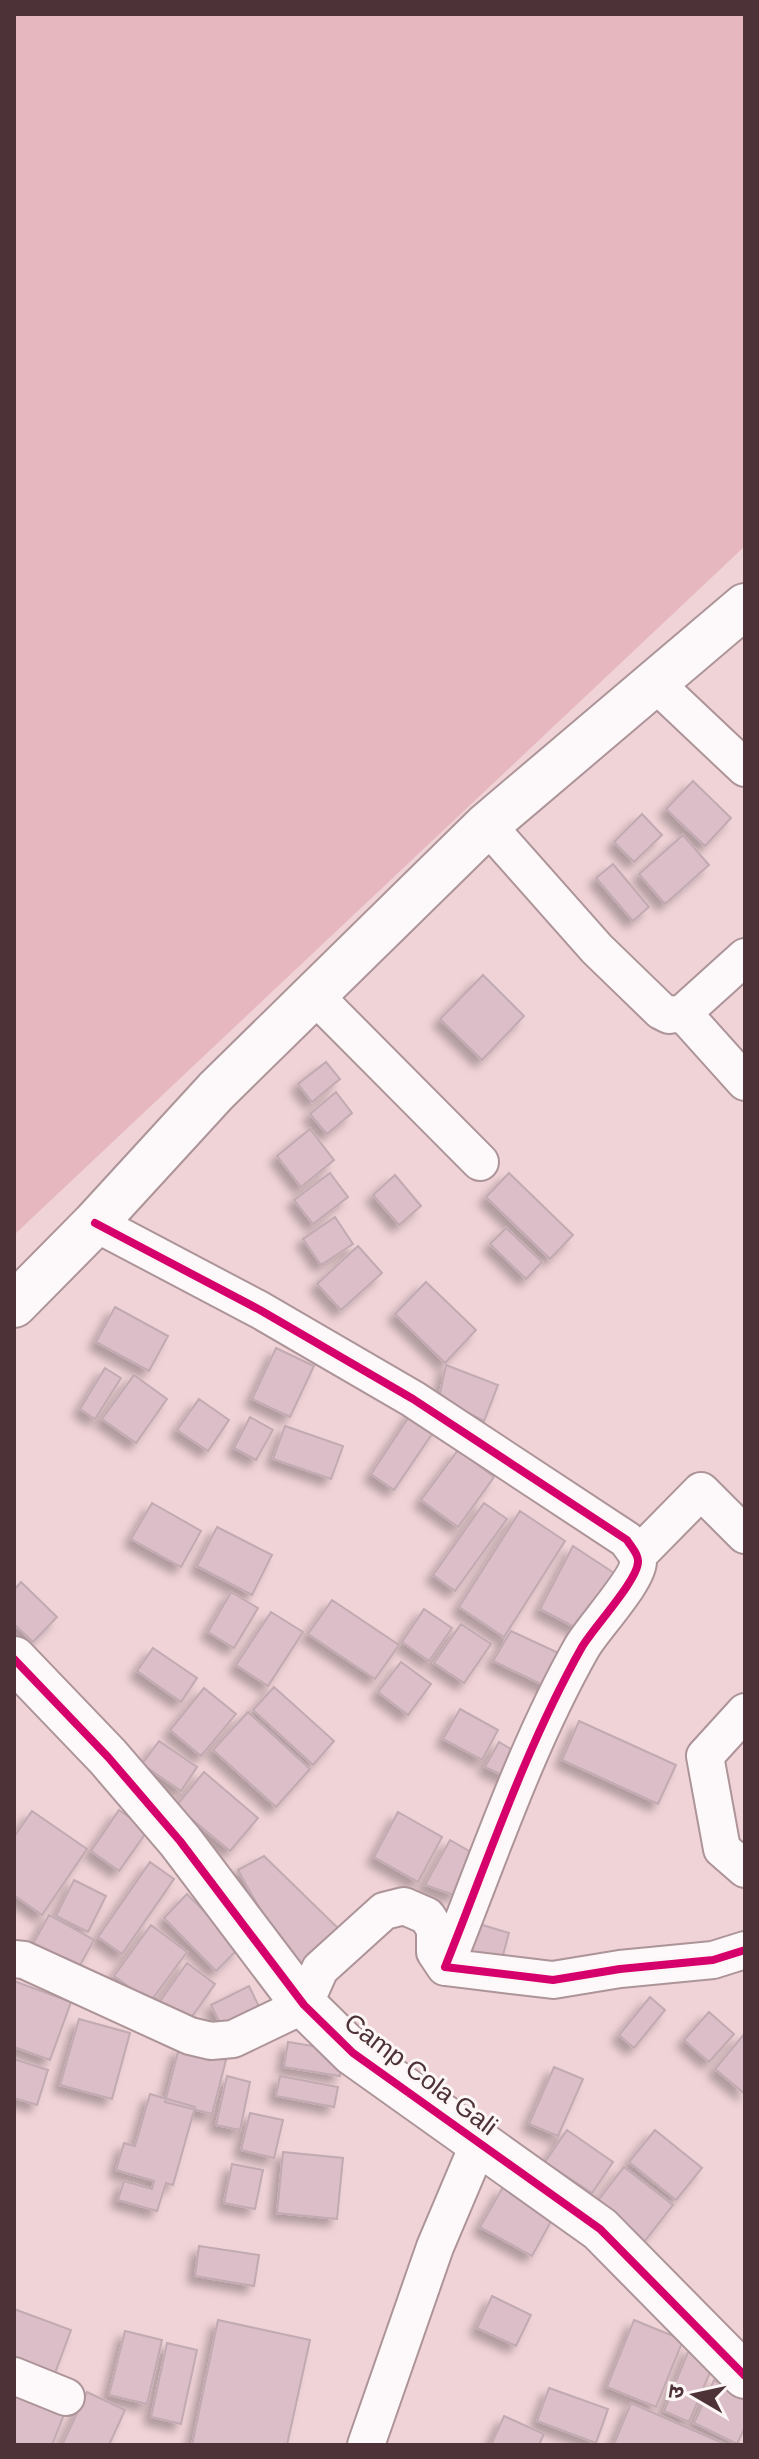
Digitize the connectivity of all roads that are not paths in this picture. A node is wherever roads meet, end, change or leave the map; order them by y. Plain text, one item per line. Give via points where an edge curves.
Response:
1 (745, 606) edge
2 (655, 683) junction
3 (745, 768) edge
4 (487, 825) junction
5 (745, 957) edge
6 (314, 995) junction
7 (683, 1013) junction
8 (745, 1082) edge
9 (480, 1162) dead end
10 (95, 1223) junction
11 (14, 1305) edge
12 (745, 1535) edge
13 (638, 1555) junction
14 (14, 1659) edge
15 (745, 1712) edge
16 (745, 1869) edge
17 (745, 1950) edge
18 (14, 1959) edge
19 (445, 1967) junction
20 (304, 2005) junction
21 (479, 2143) junction
22 (14, 2376) edge
23 (745, 2376) edge
24 (66, 2397) dead end
25 (366, 2445) edge

1 - 2 street
2 - 3 street
2 - 4 street
4 - 6 street
4 - 7 street via 618,970 661,1011
5 - 7 street
6 - 9 street
6 - 10 street via 216,1091
7 - 8 street
10 - 11 street
10 - 13 street via 413,1399 627,1540
12 - 13 street via 701,1491
13 - 19 street via 632,1578 584,1645 538,1734
14 - 20 street, Camp Cola Gali via 180,1841
15 - 16 street via 705,1756 722,1849
17 - 19 street via 713,1960 553,1980
18 - 20 street via 211,2041 233,2039
19 - 20 street via 435,1952 435,1929 427,1916 404,1906 384,1911 320,1969
20 - 21 street, Camp Cola Gali via 353,2053
21 - 23 street, Camp Cola Gali via 600,2229
21 - 25 street via 435,2247
22 - 24 street

